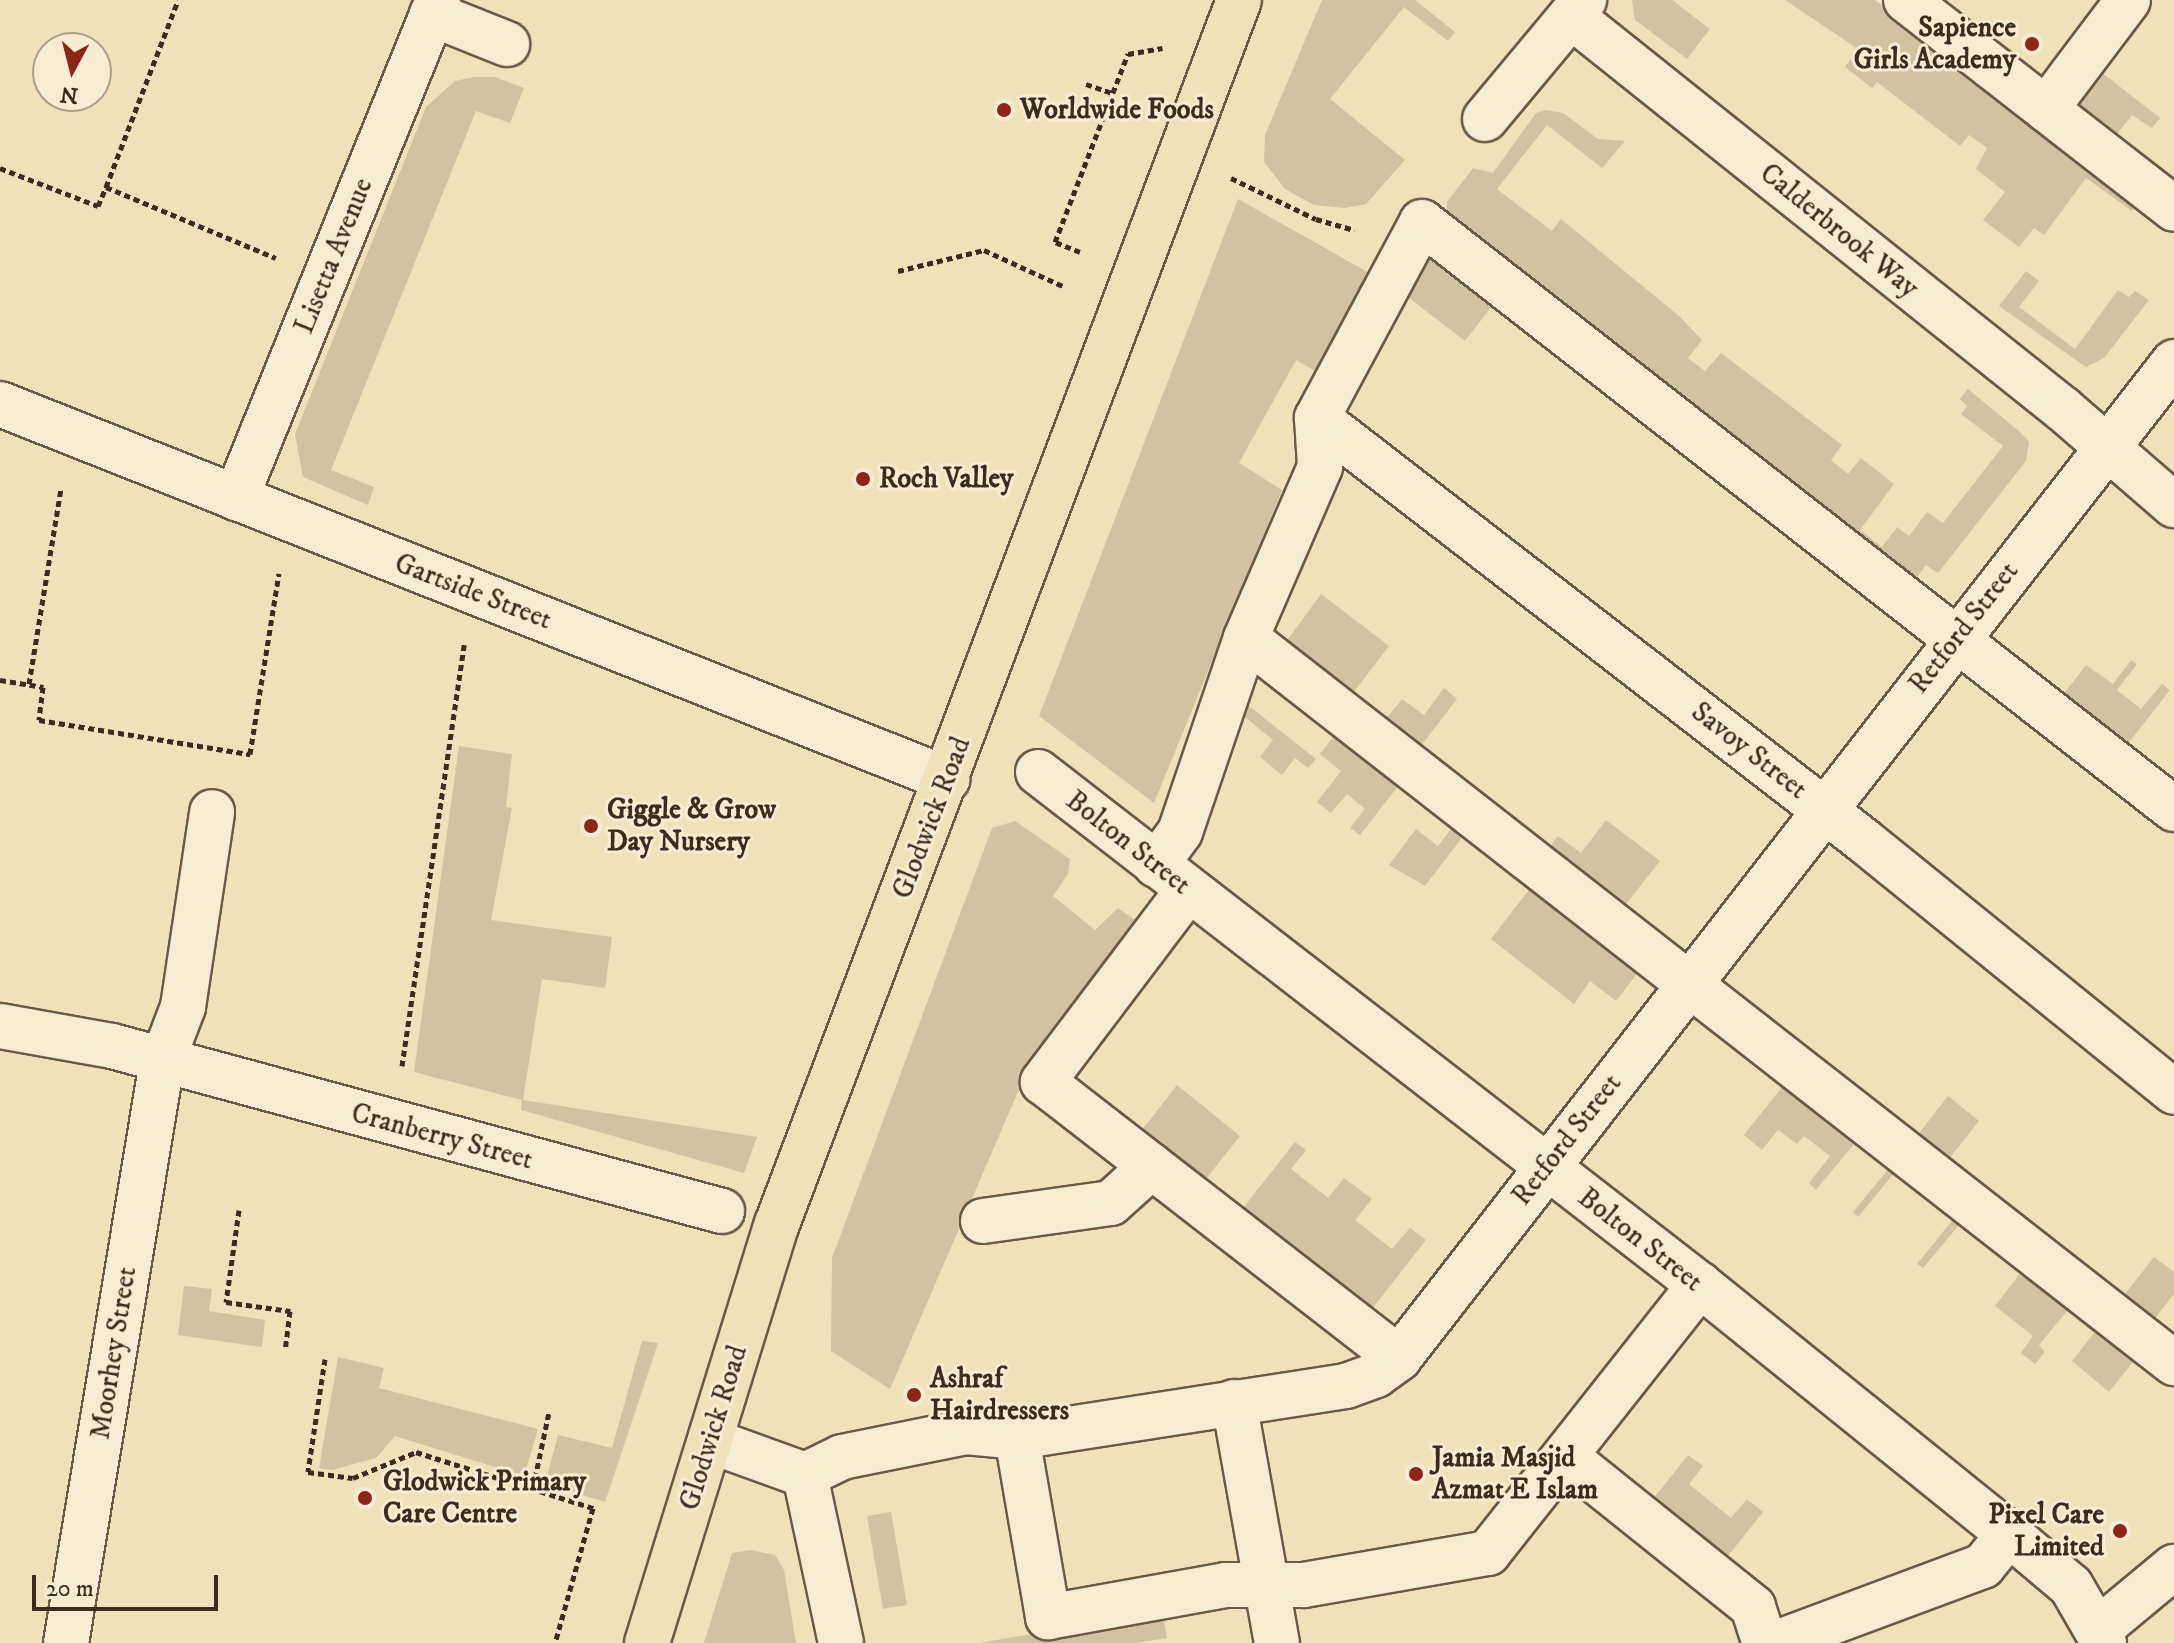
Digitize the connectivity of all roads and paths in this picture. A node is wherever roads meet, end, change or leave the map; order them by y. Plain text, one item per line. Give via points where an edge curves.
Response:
1 (178, 0) edge
2 (1239, 0) edge
3 (1906, 0) edge
4 (2128, 0) edge
5 (435, 7) edge
6 (1578, 8) edge
7 (507, 44) dead end
8 (1162, 48) dead end
9 (1086, 84) dead end
10 (1112, 93) junction
11 (2046, 109) junction
12 (1485, 119) dead end
13 (0, 168) edge
14 (1228, 177) dead end
15 (106, 187) junction
16 (2174, 209) edge
17 (1360, 232) dead end
18 (1080, 252) dead end
19 (292, 264) dead end
20 (898, 271) dead end
21 (1065, 287) dead end
22 (2174, 362) edge
23 (0, 404) edge
24 (1317, 418) junction
25 (2106, 446) junction
26 (64, 472) dead end
27 (236, 498) junction
28 (2174, 505) edge
29 (281, 560) dead end
30 (466, 629) dead end
31 (1956, 636) junction
32 (1246, 638) junction
33 (0, 680) edge
34 (29, 684) junction
35 (1038, 772) dead end
36 (947, 779) junction
37 (2174, 809) edge
38 (1824, 810) junction
39 (212, 812) dead end
40 (1172, 878) junction
41 (1689, 983) junction
42 (0, 1026) edge
43 (162, 1062) junction
44 (401, 1076) dead end
45 (2174, 1092) edge
46 (1152, 1166) junction
47 (1545, 1167) junction
48 (239, 1210) dead end
49 (722, 1211) dead end
50 (983, 1221) dead end
51 (1700, 1285) junction
52 (285, 1350) dead end
53 (1399, 1358) junction
54 (325, 1359) dead end
55 (2174, 1363) edge
56 (1234, 1402) junction
57 (549, 1412) dead end
58 (1017, 1437) junction
59 (711, 1441) junction
60 (1566, 1457) junction
61 (805, 1475) junction
62 (533, 1488) junction
63 (2009, 1534) junction
64 (2174, 1567) edge
65 (1266, 1587) junction
66 (2101, 1636) edge
67 (66, 1643) edge
68 (555, 1643) edge
69 (647, 1643) edge
70 (841, 1643) edge
71 (1277, 1643) edge
72 (1765, 1643) edge
73 (1776, 1643) edge

1 - 15 path
2 - 36 main road, Glodwick Road
3 - 11 street
4 - 11 street
5 - 7 street, Lisetta Avenue
5 - 27 street, Lisetta Avenue
6 - 12 street, Calderbrook Way
6 - 25 street, Calderbrook Way
8 - 10 path via 1128,54
9 - 10 path
10 - 18 path via 1055,242
11 - 16 street
13 - 15 path via 98,206
14 - 17 path via 1316,219
15 - 19 path
20 - 21 path via 984,250
22 - 25 street, Retford Street
23 - 27 street, Gartside Street
24 - 31 street via 1422,222
24 - 32 street via 1320,467
24 - 38 street, Savoy Street
25 - 28 street, Calderbrook Way
25 - 31 street, Retford Street
26 - 34 path
27 - 36 street, Gartside Street
29 - 34 path via 250,754 39,720 43,687
30 - 44 path
31 - 37 street
31 - 38 street, Retford Street
32 - 40 street via 1180,832
32 - 41 street
33 - 34 path
35 - 40 street, Bolton Street
36 - 59 main road, Glodwick Road via 777,1224
38 - 41 street, Retford Street
38 - 45 street, Savoy Street
39 - 43 street via 181,1019
40 - 46 street via 1043,1082
40 - 47 street, Bolton Street
41 - 47 street, Retford Street
41 - 55 street
42 - 43 street, Cranberry Street via 112,1046
43 - 49 street, Cranberry Street
43 - 67 street, Moorhey Street
46 - 50 street via 1111,1203
46 - 53 street
47 - 51 street, Bolton Street
47 - 53 street, Retford Street
48 - 52 path via 226,1302 290,1311
51 - 60 street
51 - 63 street, Bolton Street
53 - 56 street, Retford Street via 1376,1375 1346,1386
54 - 62 path via 308,1472 353,1478 416,1452
56 - 58 street, Retford Street
56 - 65 street
57 - 62 path
58 - 61 street, Retford Street via 954,1434 842,1457
58 - 65 street via 1048,1617 1225,1585
59 - 61 street
59 - 69 main road, Glodwick Road
60 - 65 street via 1488,1553
60 - 72 street via 1753,1607
61 - 70 street
62 - 68 path via 593,1508
63 - 66 street, Bolton Street via 2071,1586
63 - 73 street via 1983,1566
64 - 66 street
65 - 71 street

